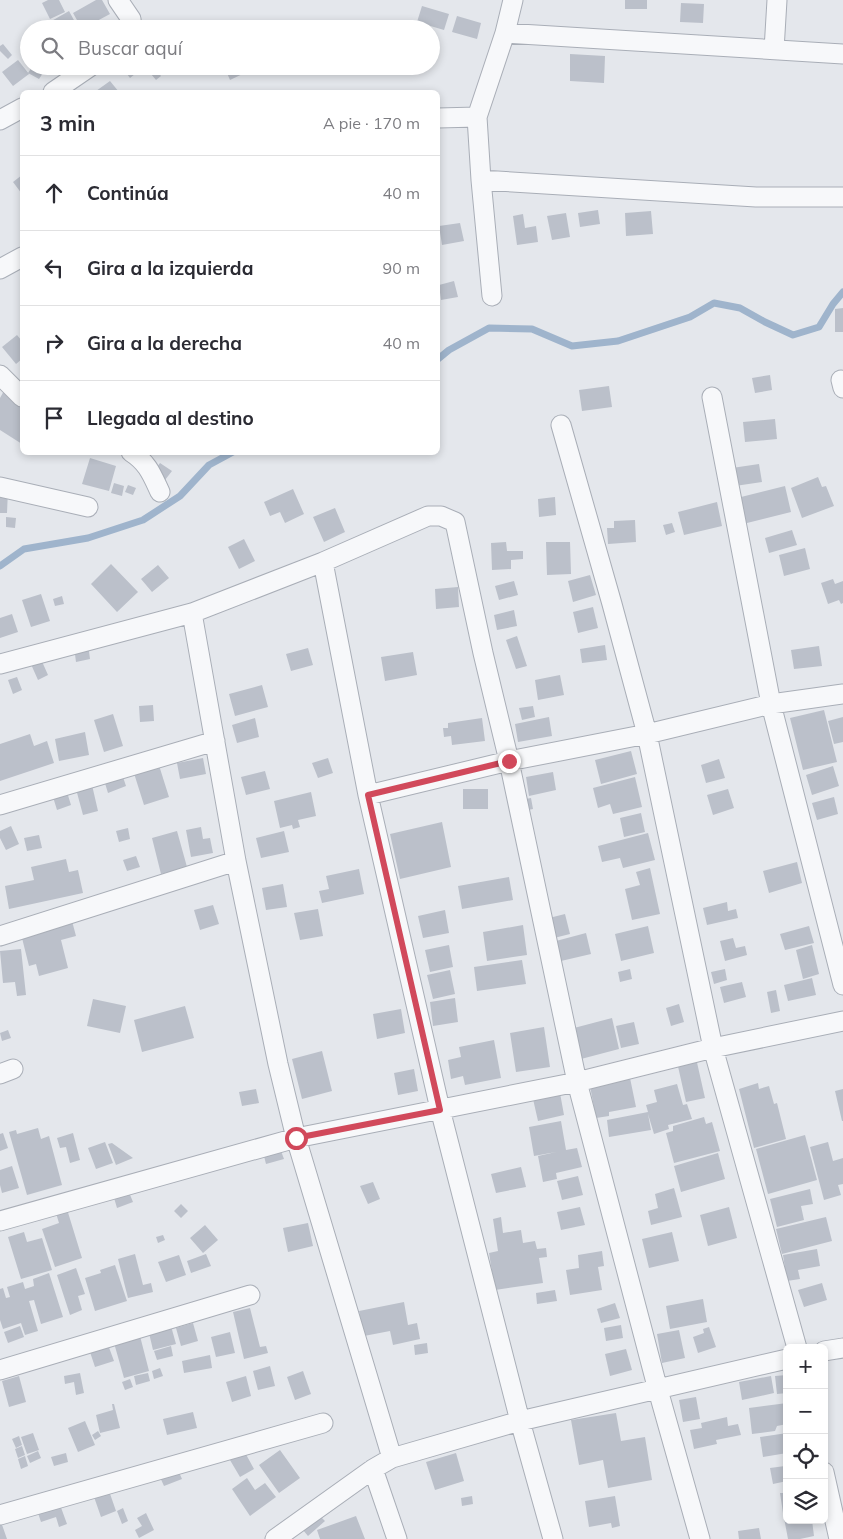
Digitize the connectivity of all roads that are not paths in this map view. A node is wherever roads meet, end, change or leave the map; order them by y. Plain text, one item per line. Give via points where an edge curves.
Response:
1 (118, 0) edge
2 (513, 0) edge
3 (777, 0) edge
4 (131, 20) edge
5 (505, 33) junction
6 (774, 50) junction
7 (843, 54) edge
8 (78, 75) edge
9 (56, 90) edge
10 (20, 109) edge
11 (477, 117) junction
12 (440, 118) edge
13 (0, 120) edge
14 (481, 180) junction
15 (843, 197) edge
16 (20, 258) edge
17 (0, 269) edge
18 (492, 296) dead end
19 (0, 376) edge
20 (20, 395) edge
21 (712, 397) dead end
22 (561, 425) dead end
23 (135, 455) edge
24 (0, 487) edge
25 (160, 492) dead end
26 (88, 507) dead end
27 (322, 562) junction
28 (192, 613) junction
29 (0, 664) edge
30 (843, 694) edge
31 (771, 704) junction
32 (648, 734) junction
33 (215, 741) junction
34 (509, 761) junction
35 (368, 795) junction
36 (0, 805) edge
37 (236, 861) junction
38 (0, 936) edge
39 (843, 985) edge
40 (843, 1021) edge
41 (713, 1048) junction
42 (577, 1082) junction
43 (440, 1110) junction
44 (296, 1138) junction
45 (0, 1221) edge
46 (250, 1295) dead end
47 (796, 1344) edge
48 (843, 1348) edge
49 (828, 1350) edge
50 (783, 1360) edge
51 (0, 1370) edge
52 (658, 1390) junction
53 (520, 1421) junction
54 (323, 1423) dead end
55 (392, 1458) junction
56 (373, 1469) junction
57 (825, 1479) edge
58 (0, 1515) edge
59 (275, 1539) edge
60 (397, 1539) edge
61 (553, 1539) edge
62 (700, 1539) edge
63 (838, 1539) edge

1 - 4 street
2 - 5 street
3 - 6 street
5 - 6 street
5 - 11 street
6 - 7 street
8 - 9 street
10 - 13 street
11 - 12 street
11 - 14 street
14 - 15 street via 756,197
14 - 18 street
16 - 17 street
19 - 20 street
21 - 31 street
22 - 32 street
23 - 25 street via 150,470
24 - 26 street
27 - 28 street
27 - 34 street via 428,516 442,516 455,522
27 - 35 street
28 - 29 street
28 - 33 street
30 - 31 street
31 - 32 street
31 - 39 street
32 - 34 street
32 - 41 street
33 - 36 street
33 - 37 street
34 - 35 street
34 - 42 street
35 - 43 street
37 - 38 street
37 - 44 street
40 - 41 street
41 - 42 street
41 - 47 street
42 - 43 street
42 - 52 street
43 - 44 street
43 - 53 street
44 - 45 street
44 - 55 street
46 - 51 street
48 - 49 street
50 - 52 street
52 - 53 street
52 - 62 street
53 - 55 street
53 - 61 street
54 - 58 street
55 - 56 street
56 - 59 street
56 - 60 street
57 - 63 street

